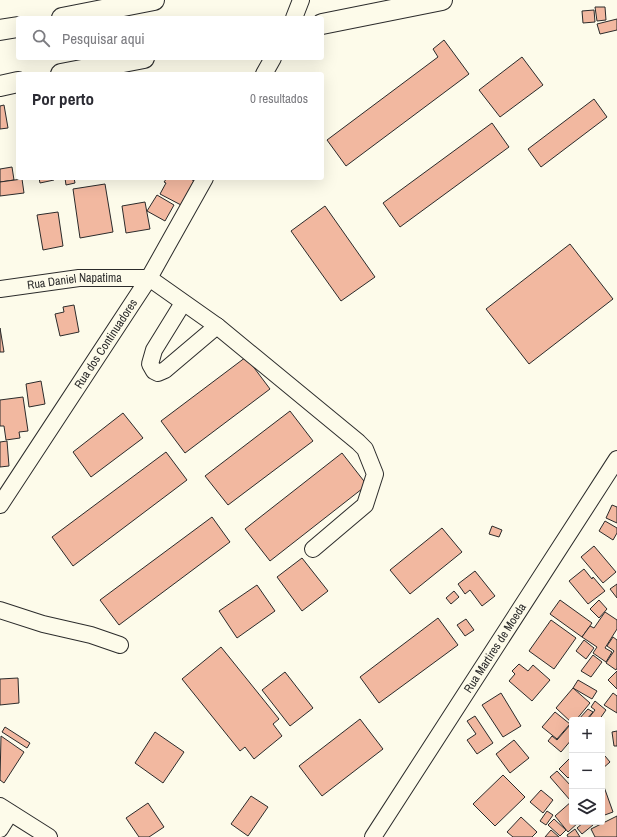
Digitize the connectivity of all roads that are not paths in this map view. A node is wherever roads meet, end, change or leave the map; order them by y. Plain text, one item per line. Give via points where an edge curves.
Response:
1 (154, 0) edge
2 (301, 0) edge
3 (442, 0) edge
4 (103, 14) edge
5 (82, 16) edge
6 (295, 16) edge
7 (324, 24) edge
8 (16, 26) edge
9 (0, 30) edge
10 (124, 60) edge
11 (272, 60) edge
12 (114, 61) edge
13 (69, 72) edge
14 (265, 72) edge
15 (16, 82) edge
16 (0, 86) edge
17 (204, 180) edge
18 (148, 278) junction
19 (0, 289) edge
20 (183, 303) junction
21 (217, 326) junction
22 (617, 459) edge
23 (0, 505) edge
24 (313, 549) dead end
25 (0, 610) edge
26 (120, 645) dead end
27 (5, 810) edge
28 (0, 829) edge
29 (49, 837) edge
30 (373, 837) edge

1 - 4 main road
2 - 6 street
3 - 7 main road
4 - 5 main road
8 - 9 main road
10 - 12 main road
11 - 14 street
12 - 13 main road
15 - 16 main road
17 - 18 street, Rua dos Continuadores
18 - 19 street, Rua Daniel Napatima via 79,278
18 - 20 street
18 - 23 street, Rua dos Continuadores
20 - 21 street
20 - 21 street via 154,350 150,364 154,371 158,373 165,370
21 - 24 street via 358,442 365,449 371,462 375,474 365,505
22 - 30 street, Rua Martires de Moeda
25 - 26 street via 43,624 91,634
27 - 28 street
27 - 29 street

